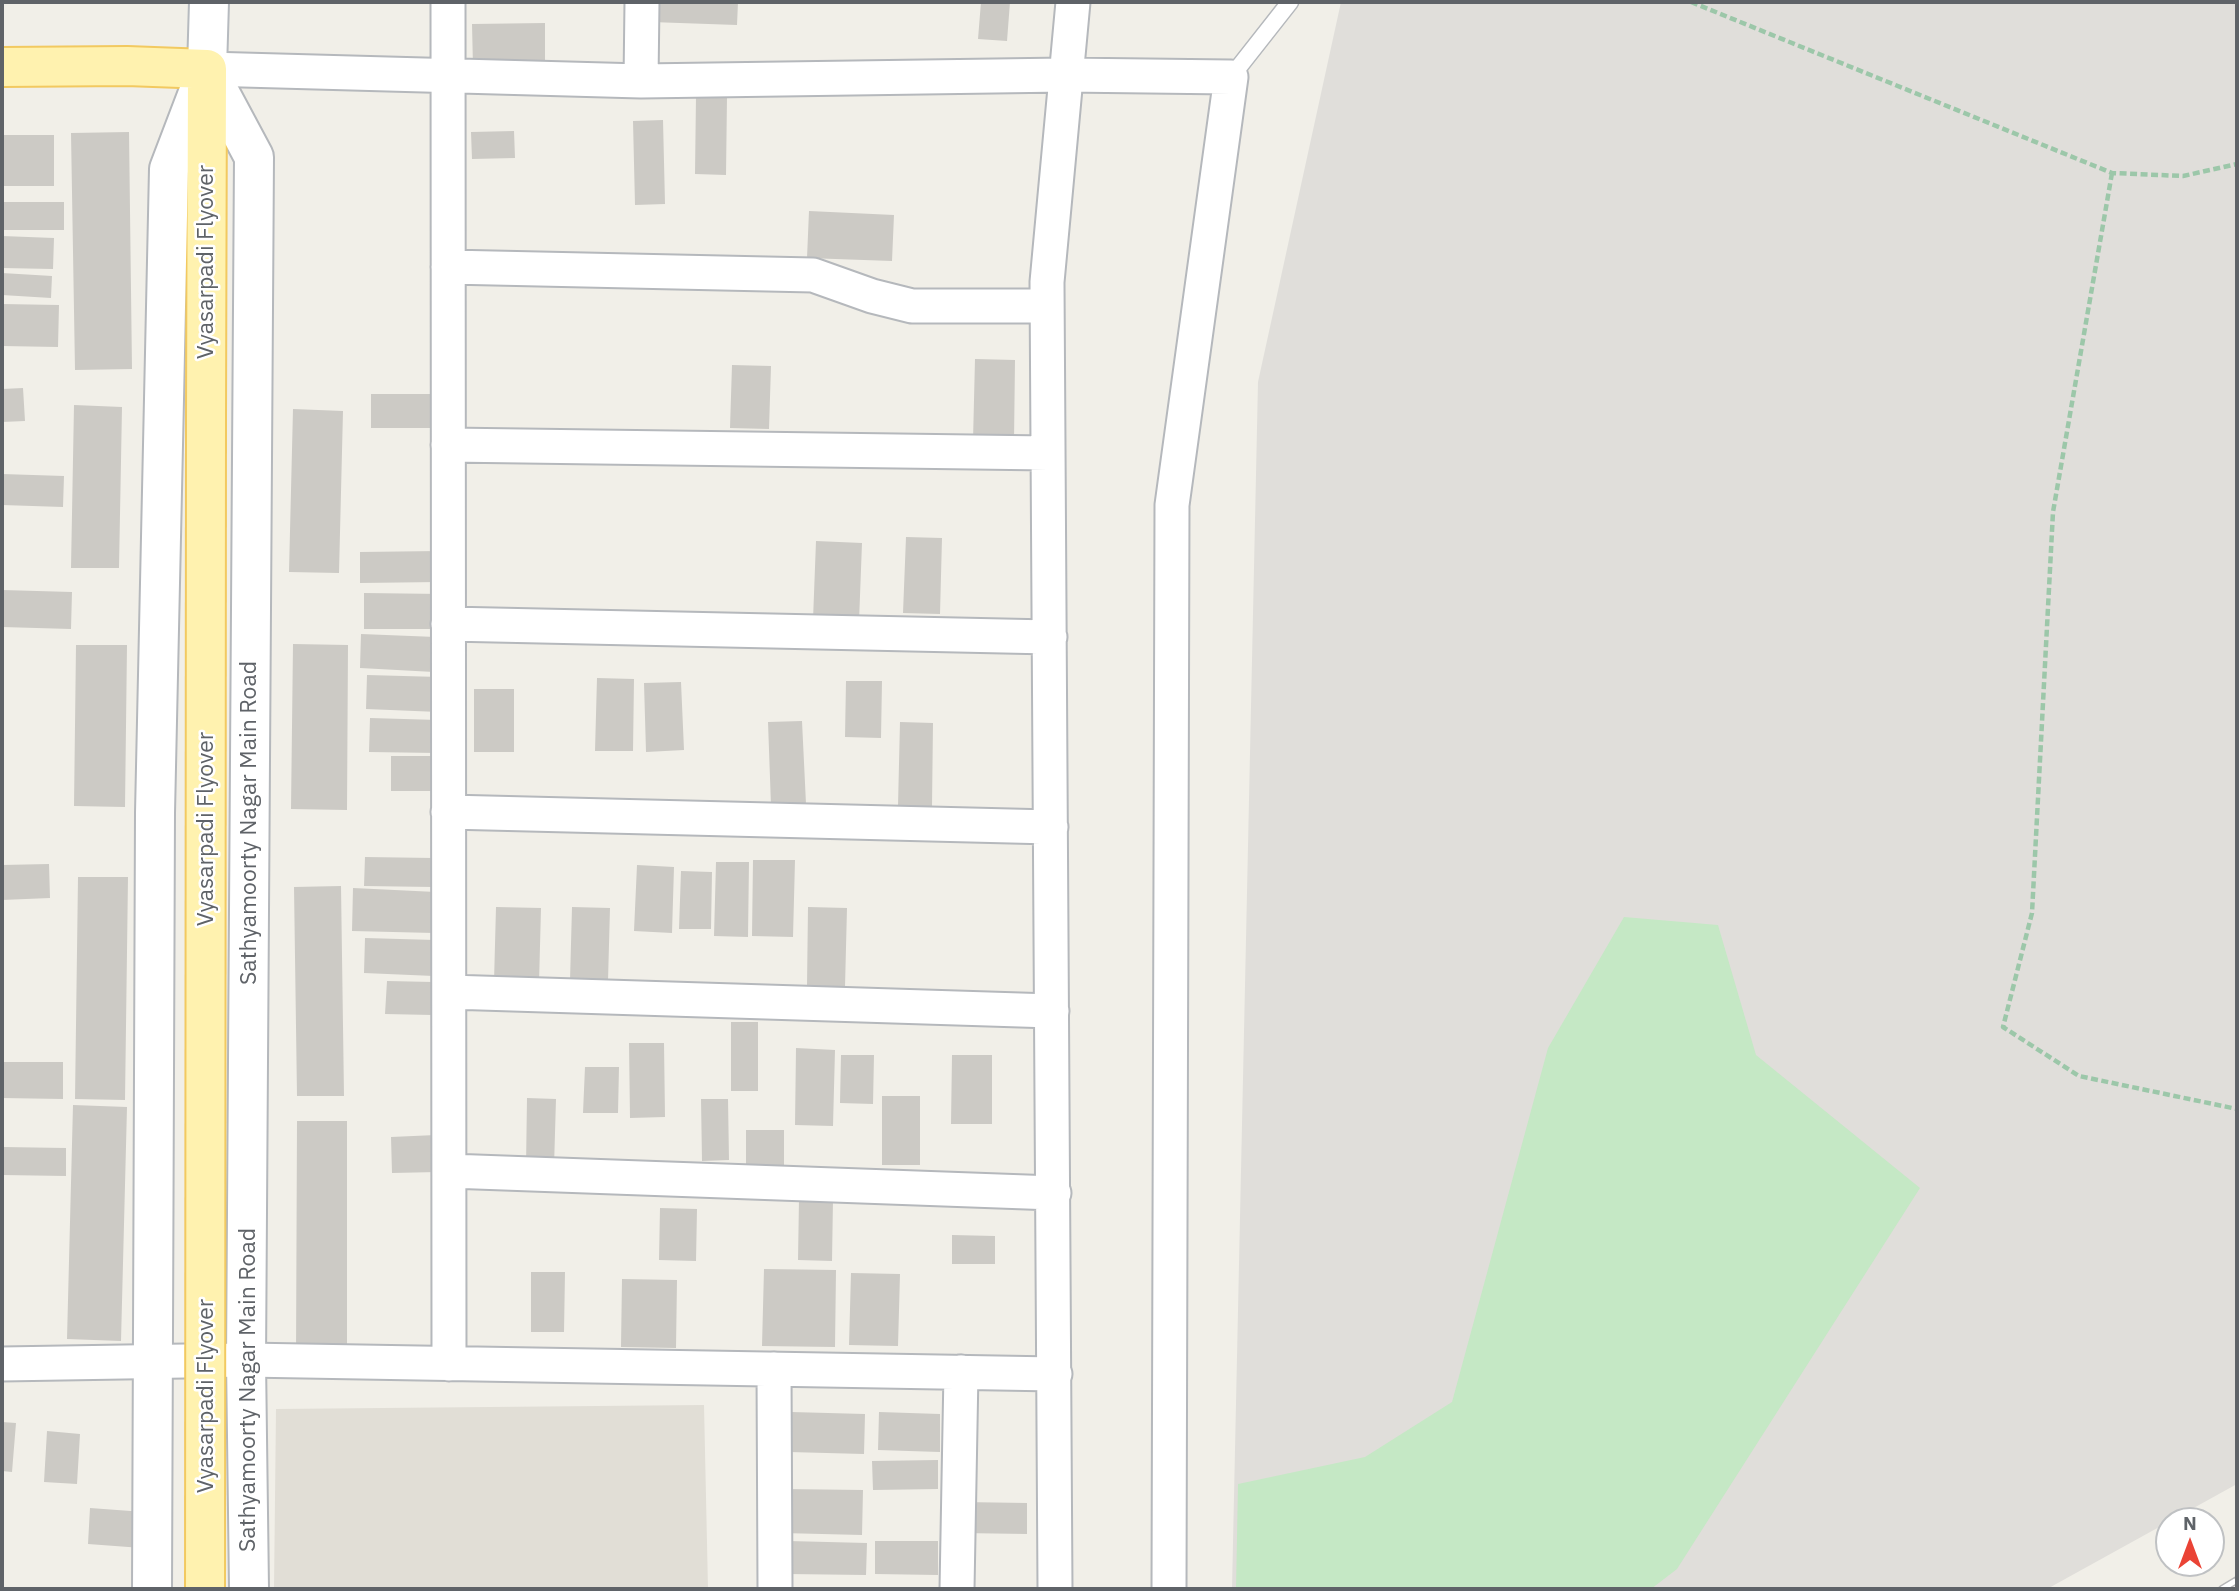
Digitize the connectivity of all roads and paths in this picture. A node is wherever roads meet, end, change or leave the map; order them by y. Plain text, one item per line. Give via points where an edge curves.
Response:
1 (209, 2) edge
2 (448, 2) edge
3 (642, 2) edge
4 (1073, 2) edge
5 (1290, 2) edge
6 (1691, 2) edge
7 (2, 67) edge
8 (207, 69) junction
9 (448, 75) junction
10 (1065, 75) junction
11 (1231, 77) junction
12 (641, 81) junction
13 (2237, 164) edge
14 (2112, 173) junction
15 (448, 267) junction
16 (1047, 306) junction
17 (448, 445) junction
18 (1048, 453) junction
19 (448, 624) junction
20 (1050, 637) junction
21 (448, 812) junction
22 (155, 813) junction
23 (248, 813) junction
24 (1051, 827) junction
25 (449, 992) junction
26 (1052, 1011) junction
27 (2237, 1109) edge
28 (449, 1171) junction
29 (1054, 1193) junction
30 (246, 1360) junction
31 (152, 1362) junction
32 (2, 1364) edge
33 (449, 1364) junction
34 (774, 1369) junction
35 (961, 1372) junction
36 (1055, 1374) junction
37 (152, 1589) edge
38 (205, 1589) edge
39 (249, 1589) edge
40 (775, 1589) edge
41 (957, 1589) edge
42 (1055, 1589) edge
43 (1169, 1589) edge

1 - 8 street, Sathyamoorty Nagar Main Road
2 - 9 street
3 - 12 street
4 - 10 street
5 - 11 lane
6 - 14 path
7 - 8 main road
8 - 9 street
8 - 22 street, Sathyamoorty Nagar Main Road via 169,169
8 - 23 street, Sathyamoorty Nagar Main Road via 254,157
8 - 38 main road, Vyasarpadi Flyover, bridge
9 - 12 street
9 - 15 street
10 - 11 street
10 - 12 street
10 - 16 street
11 - 43 street via 1172,505
13 - 14 path via 2183,176
14 - 27 path via 2053,512 2032,914 2003,1027 2079,1076
15 - 16 street via 813,275 912,306
15 - 17 street
16 - 18 street
17 - 18 street
17 - 19 street
18 - 20 street
19 - 20 street
19 - 21 street
20 - 24 street
21 - 24 street
21 - 25 street
22 - 23 street
22 - 31 street, Sathyamoorty Nagar Main Road
23 - 30 street, Sathyamoorty Nagar Main Road
24 - 26 street
25 - 26 street
25 - 28 street
26 - 29 street
28 - 29 street
28 - 33 street
29 - 36 street
30 - 31 street
30 - 33 street
30 - 39 street, Sathyamoorty Nagar Main Road
31 - 32 street
31 - 37 street, Sathyamoorty Nagar Main Road
33 - 34 street
34 - 35 street
34 - 40 street
35 - 36 street
35 - 41 street
36 - 42 street

